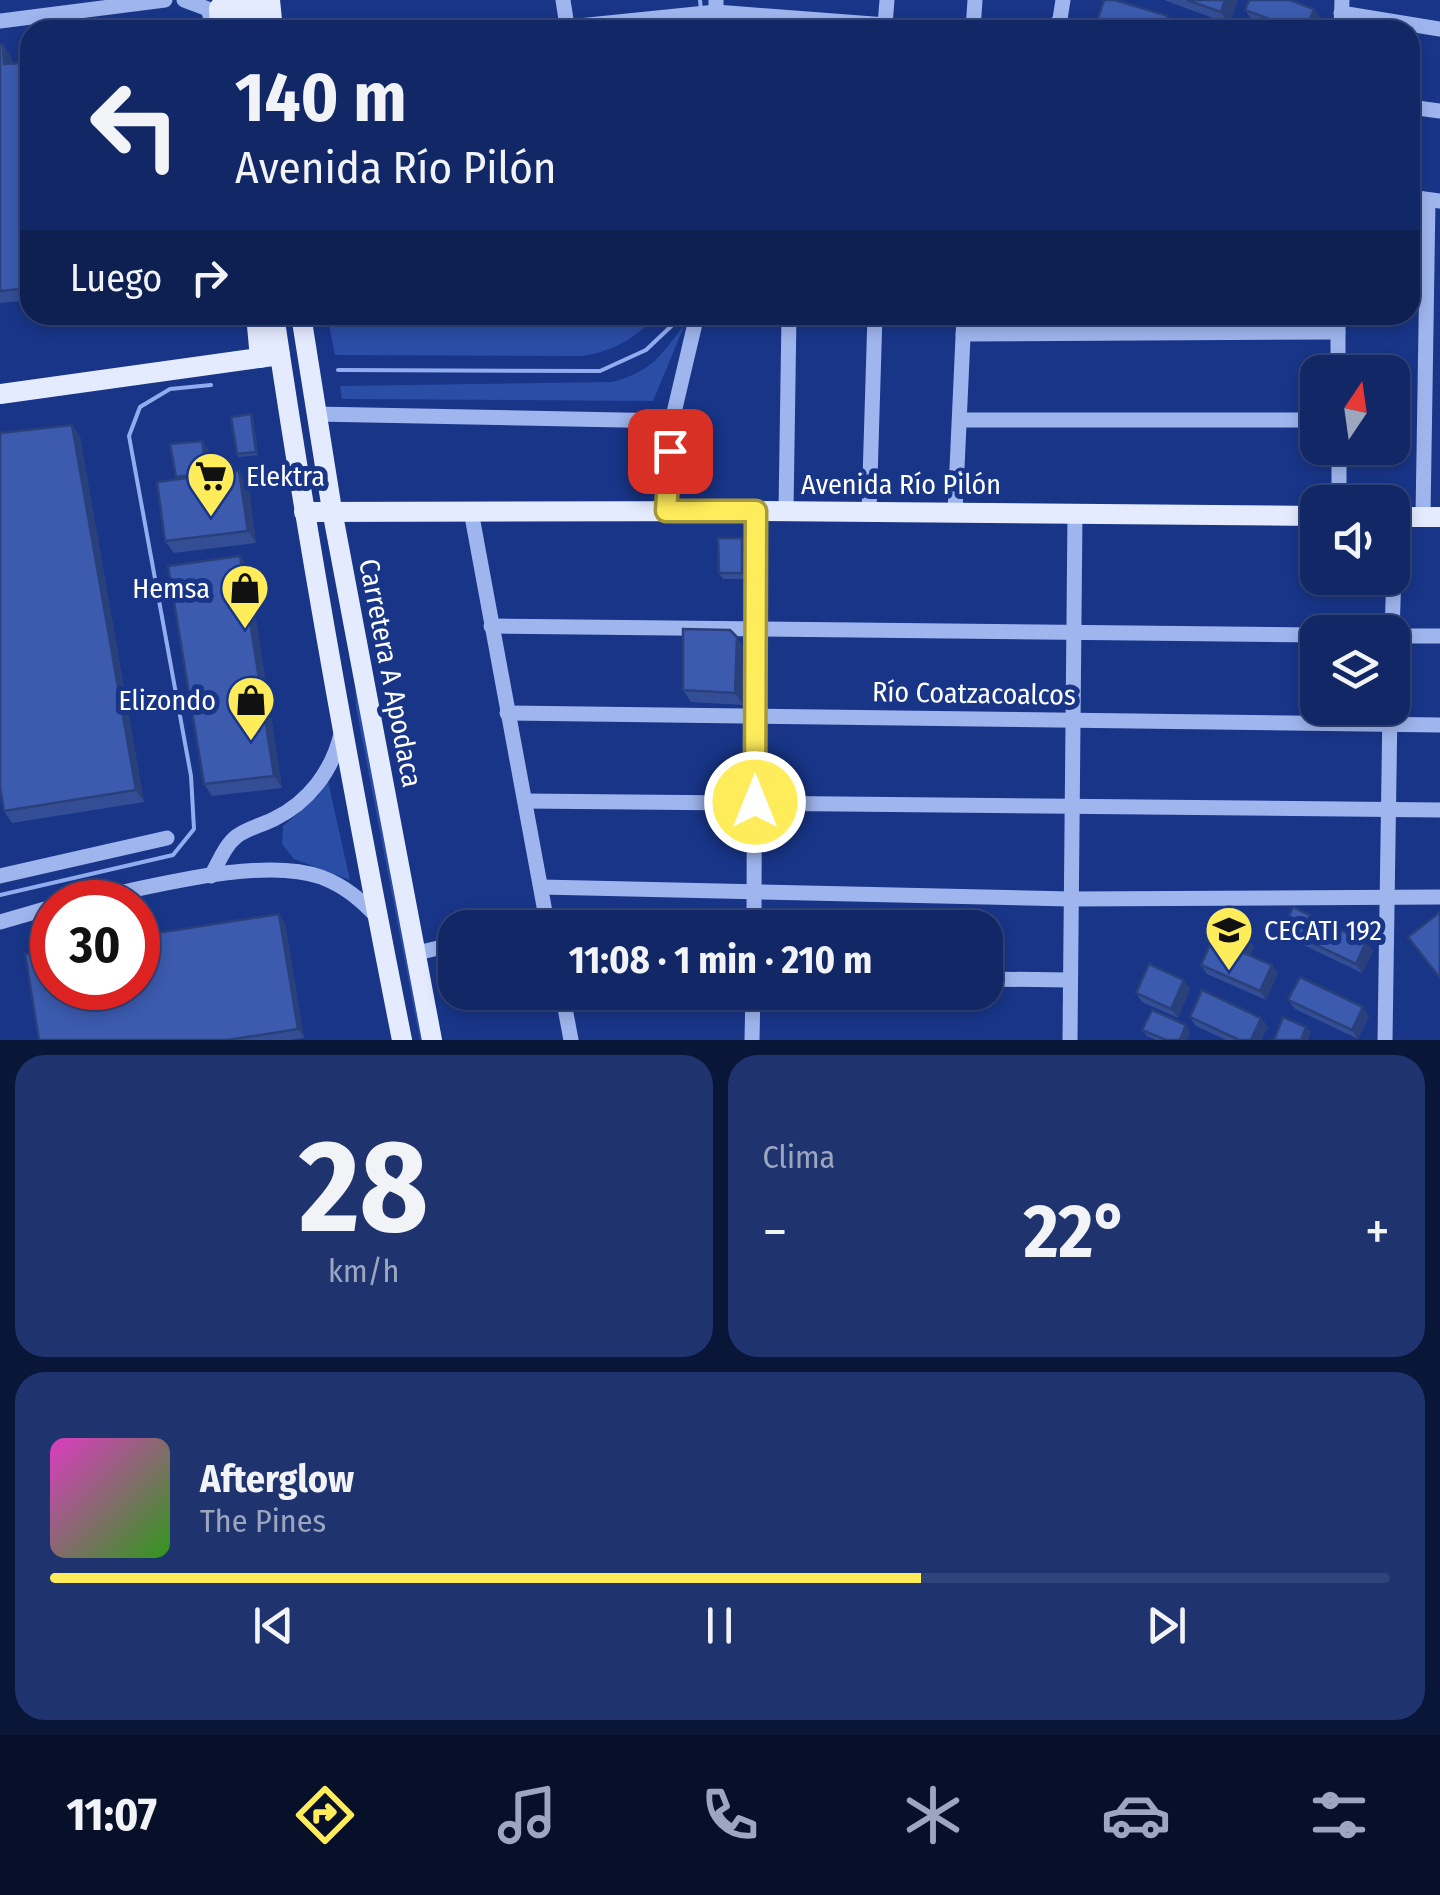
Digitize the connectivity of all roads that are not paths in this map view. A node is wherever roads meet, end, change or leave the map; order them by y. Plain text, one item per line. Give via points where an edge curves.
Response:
1 (164, 0) edge
2 (184, 0) edge
3 (800, 0) edge
4 (714, 8) edge
5 (224, 10) edge
6 (1341, 14) edge
7 (799, 17) junction
8 (687, 20) edge
9 (828, 20) edge
10 (1381, 20) edge
11 (0, 22) edge
12 (1434, 200) edge
13 (259, 325) edge
14 (273, 325) edge
15 (302, 325) edge
16 (695, 325) edge
17 (790, 325) edge
18 (875, 325) edge
19 (964, 325) edge
20 (1270, 325) edge
21 (1338, 325) edge
22 (964, 334) junction
23 (1338, 355) edge
24 (270, 357) junction
25 (0, 394) edge
26 (314, 414) junction
27 (960, 420) junction
28 (1300, 420) edge
29 (672, 421) junction
30 (332, 510) junction
31 (471, 511) junction
32 (666, 511) junction
33 (756, 511) junction
34 (786, 511) junction
35 (304, 512) junction
36 (869, 512) junction
37 (955, 512) junction
38 (1075, 513) junction
39 (1300, 516) edge
40 (1432, 518) edge
41 (491, 626) junction
42 (755, 630) junction
43 (1074, 632) junction
44 (1300, 635) edge
45 (1410, 635) edge
46 (1440, 636) edge
47 (507, 713) junction
48 (754, 714) junction
49 (1073, 720) junction
50 (1300, 724) edge
51 (343, 725) junction
52 (1390, 725) edge
53 (1410, 725) edge
54 (1440, 725) edge
55 (525, 801) junction
56 (755, 802) junction
57 (1072, 808) junction
58 (1390, 810) junction
59 (1440, 810) edge
60 (167, 838) dead end
61 (0, 876) edge
62 (211, 876) junction
63 (160, 886) edge
64 (542, 887) junction
65 (755, 890) junction
66 (1388, 896) junction
67 (1440, 897) edge
68 (1070, 899) junction
69 (543, 910) edge
70 (754, 910) edge
71 (30, 913) edge
72 (378, 918) junction
73 (0, 922) edge
74 (438, 948) edge
75 (423, 951) junction
76 (1003, 979) edge
77 (1070, 980) junction
78 (565, 1010) edge
79 (753, 1010) edge
80 (402, 1040) edge
81 (432, 1040) edge
82 (445, 1040) edge
83 (571, 1040) edge
84 (752, 1040) edge
85 (1070, 1040) edge
86 (1386, 1040) edge

1 - 11 street
2 - 5 street
3 - 7 street
4 - 7 street
4 - 8 street
6 - 10 street
7 - 9 street
12 - 40 street
13 - 24 main road
14 - 24 main road, Carretera A Apodaca
15 - 26 main road, Carretera A Apodaca
16 - 29 street
17 - 34 street
18 - 36 street
19 - 22 street
20 - 22 street
21 - 23 street
22 - 27 street
24 - 25 main road
24 - 35 main road, Carretera A Apodaca
26 - 29 street
26 - 30 main road, Carretera A Apodaca
27 - 28 street
27 - 37 street
29 - 32 street
30 - 31 main road, Avenida Río Pilón
30 - 35 main road, Avenida Río Pilón
30 - 75 main road, Carretera A Apodaca
31 - 32 main road, Avenida Río Pilón
31 - 41 street
32 - 33 main road, Avenida Río Pilón
33 - 34 main road, Avenida Río Pilón
33 - 42 street
34 - 36 main road, Avenida Río Pilón
35 - 51 main road, Carretera A Apodaca
36 - 37 main road, Avenida Río Pilón
37 - 38 main road, Avenida Río Pilón
38 - 39 main road, Avenida Río Pilón
38 - 43 street
41 - 42 street
41 - 47 street
42 - 43 street
42 - 48 street
43 - 44 street
43 - 49 street
45 - 46 street
47 - 48 street, Río Coatzacoalcos
47 - 55 street
48 - 49 street, Río Coatzacoalcos
48 - 56 street
49 - 50 street, Río Coatzacoalcos
49 - 57 street
51 - 62 street via 315,789 232,840
51 - 72 main road, Carretera A Apodaca
52 - 58 street
53 - 54 street, Río Coatzacoalcos
55 - 56 street
55 - 64 street
56 - 57 street
56 - 65 street
57 - 58 street
57 - 68 street
58 - 59 street
58 - 66 street
60 - 61 street
62 - 63 street
62 - 72 street via 274,870 319,876
64 - 65 street
64 - 69 street
65 - 68 street
65 - 70 street
66 - 67 street
66 - 68 street
66 - 86 street
68 - 77 street
71 - 73 street
72 - 80 main road, Carretera A Apodaca
74 - 75 street
75 - 81 main road, Carretera A Apodaca
75 - 82 main road
76 - 77 street
77 - 85 street
78 - 83 street
79 - 84 street

